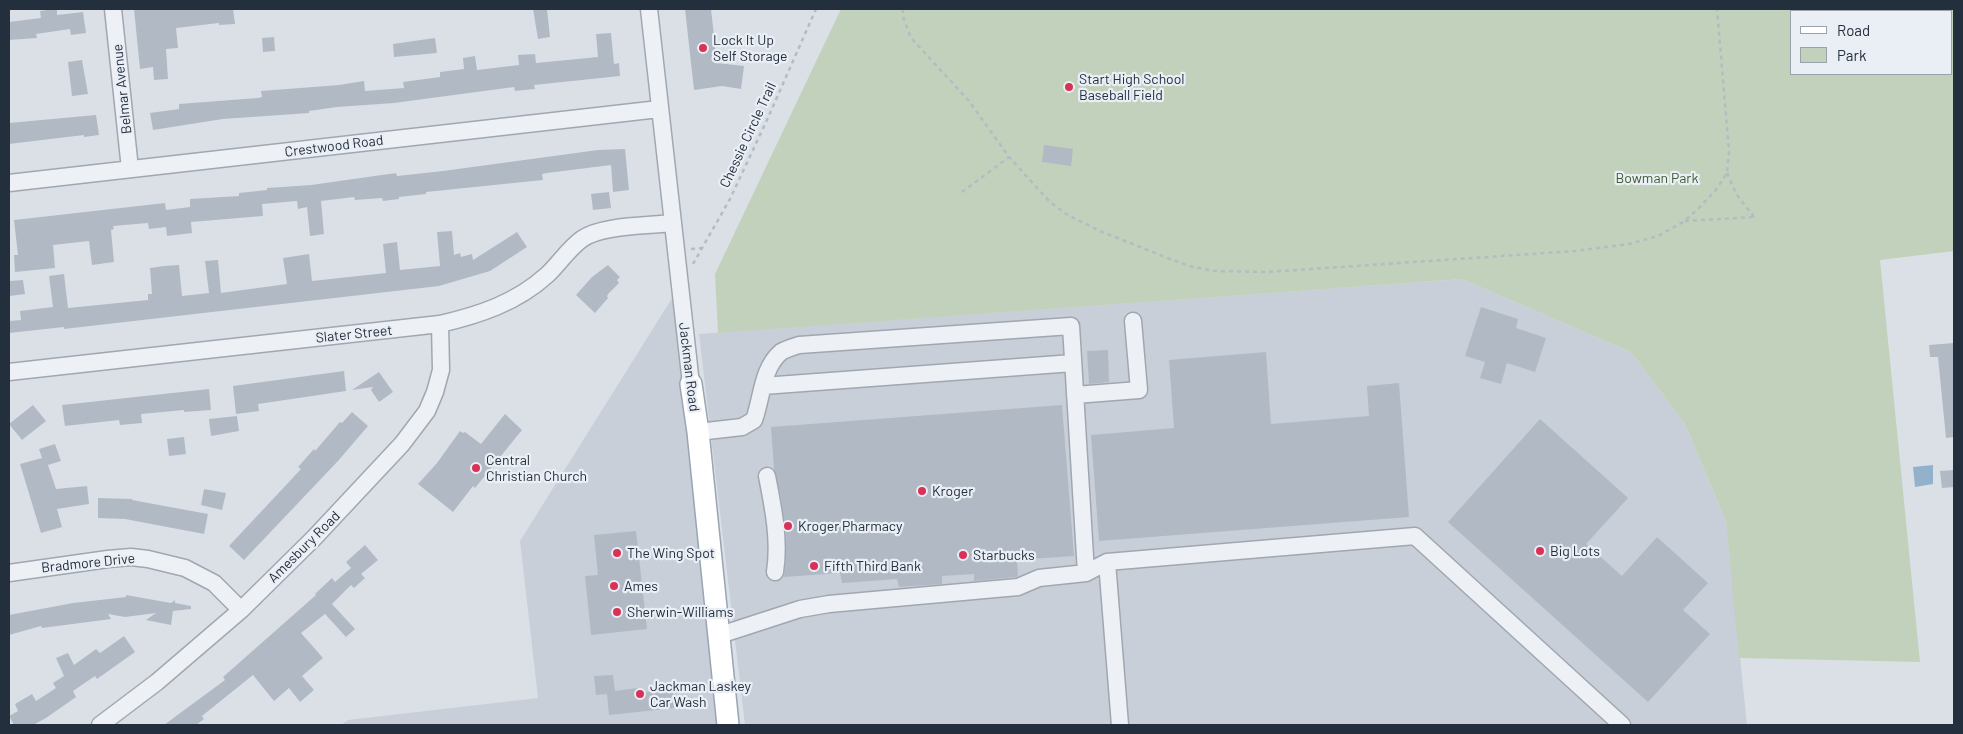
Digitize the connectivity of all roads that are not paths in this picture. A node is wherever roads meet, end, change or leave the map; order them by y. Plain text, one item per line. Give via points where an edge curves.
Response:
1 (113, 9) edge
2 (649, 9) edge
3 (659, 108) junction
4 (130, 169) junction
5 (9, 183) edge
6 (672, 223) junction
7 (1133, 321) dead end
8 (440, 324) junction
9 (1073, 364) junction
10 (9, 372) edge
11 (691, 384) joint
12 (763, 386) junction
13 (1075, 395) junction
14 (698, 432) junction
15 (767, 476) dead end
16 (761, 497) dead end
17 (768, 556) dead end
18 (1108, 562) junction
19 (10, 568) edge
20 (776, 572) dead end
21 (1086, 573) junction
22 (241, 610) junction
23 (720, 635) junction
24 (100, 725) edge
25 (728, 725) edge
26 (1120, 725) edge
27 (1622, 725) edge

1 - 4 street, Belmar Avenue
2 - 3 street, Jackman Road
3 - 4 street, Crestwood Road
3 - 6 street, Jackman Road
4 - 5 street, Crestwood Road
6 - 8 street, Slater Street via 607,229 582,239 547,275 517,296 479,314
6 - 11 street, Jackman Road
7 - 13 street via 1139,390
8 - 10 street, Slater Street
8 - 22 street, Amesbury Road via 440,370 427,411 373,476
9 - 12 street
9 - 12 street via 1071,326 809,344 782,351 772,362
9 - 13 street
11 - 14 main road, Jackman Road
12 - 14 street via 754,420 742,426
13 - 21 street
14 - 23 main road, Jackman Road
15 - 20 street via 774,513 778,556
16 - 17 street
18 - 21 street
18 - 26 street
18 - 27 street via 1415,536
19 - 22 street, Bradmore Drive via 108,558 148,559 185,568 214,583
21 - 23 street via 1039,578 1018,587 820,605
22 - 24 street, Amesbury Road via 157,682
23 - 25 main road, Jackman Road

